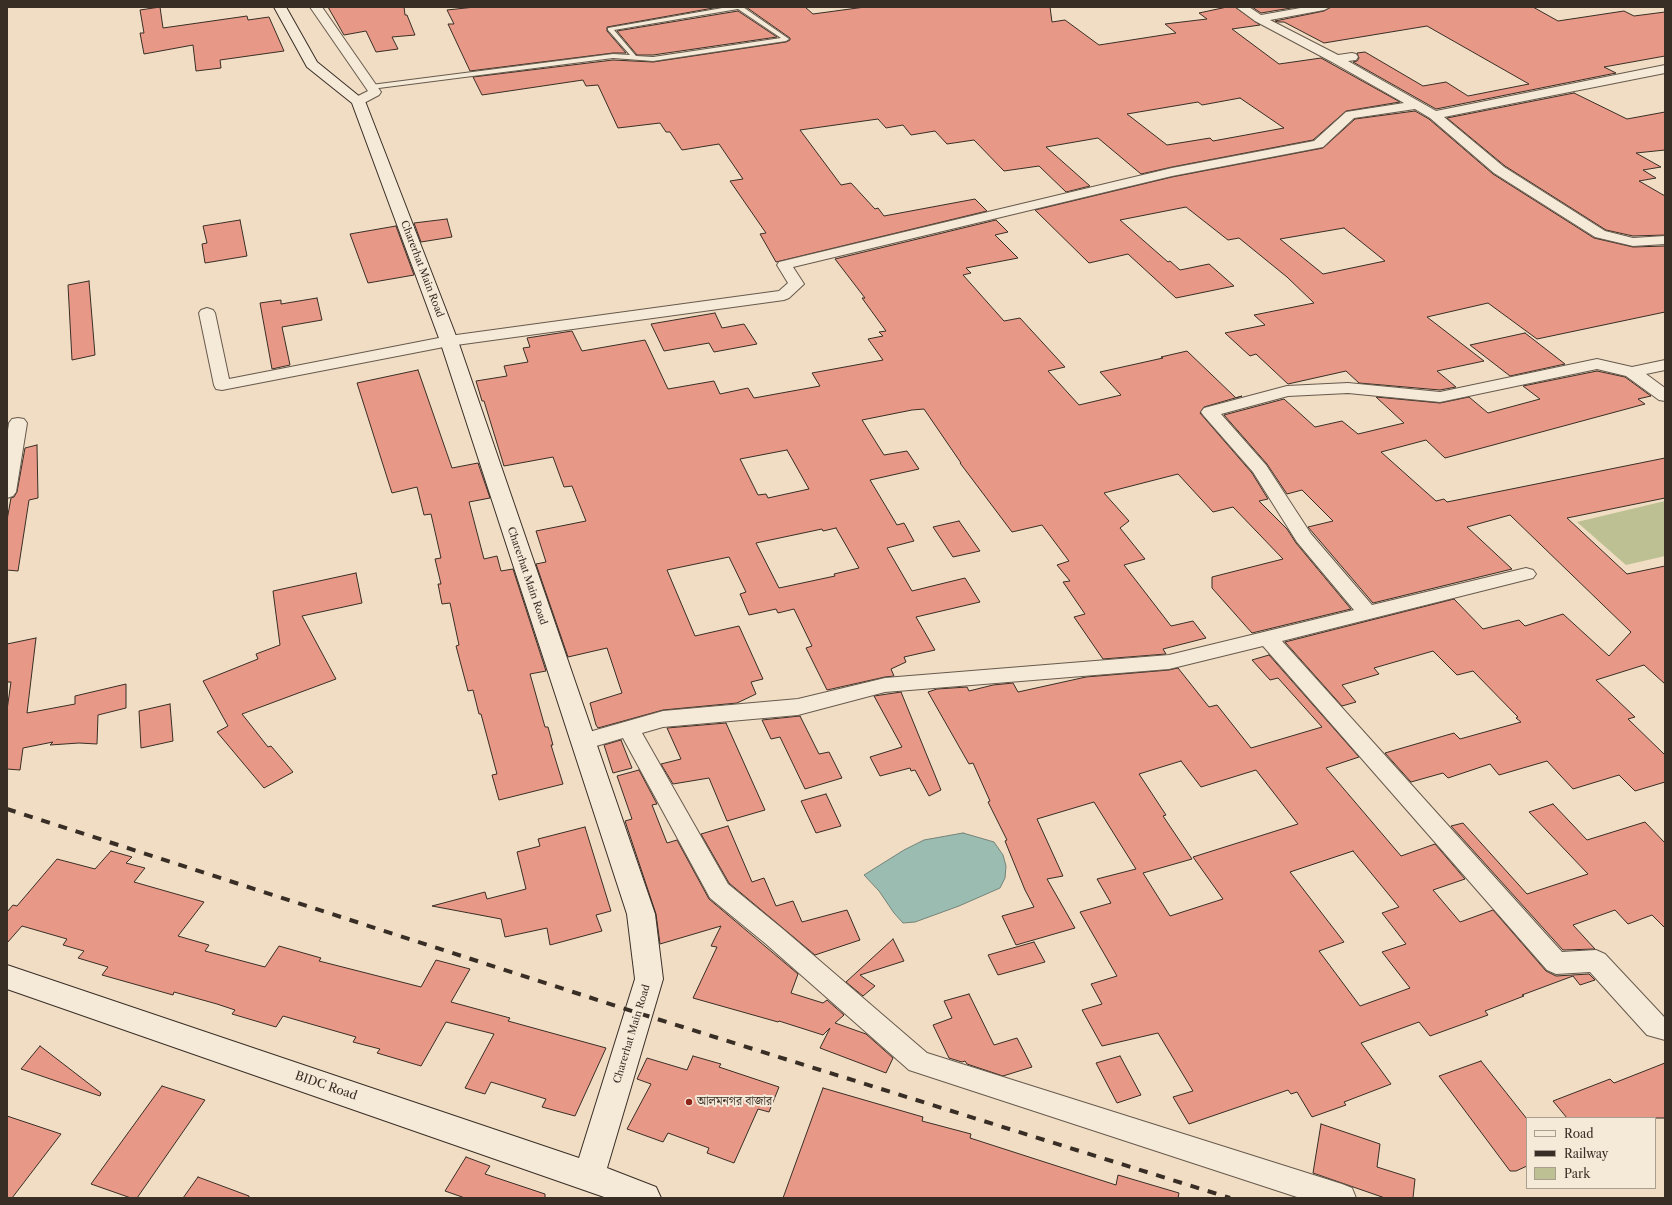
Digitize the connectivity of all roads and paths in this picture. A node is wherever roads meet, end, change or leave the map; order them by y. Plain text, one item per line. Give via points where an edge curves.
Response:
1 (280, 7) edge
2 (316, 7) edge
3 (738, 7) edge
4 (1242, 7) edge
5 (1324, 7) edge
6 (1259, 19) junction
7 (1352, 57) dead end
8 (635, 58) junction
9 (1336, 60) junction
10 (1665, 70) edge
11 (371, 87) junction
12 (358, 101) junction
13 (1417, 105) junction
14 (1434, 115) junction
15 (1665, 240) edge
16 (207, 313) dead end
17 (449, 341) junction
18 (1665, 365) edge
19 (1632, 372) junction
20 (1665, 396) edge
21 (18, 423) dead end
22 (7, 492) edge
23 (1526, 574) dead end
24 (1368, 613) junction
25 (1267, 637) junction
26 (629, 728) junction
27 (583, 742) junction
28 (7, 977) edge
29 (1665, 1029) edge
30 (589, 1176) junction
31 (645, 1198) edge
32 (1342, 1198) edge

1 - 12 street via 312,64
2 - 11 street
3 - 8 lane via 610,29
3 - 8 lane via 786,39 653,59
4 - 6 street
5 - 6 street
6 - 9 street
7 - 9 street
8 - 11 lane via 613,56
9 - 13 street
10 - 14 street
11 - 12 street via 375,92
12 - 17 street, Charerhat Main Road
13 - 14 street
13 - 17 street via 1350,115 1318,144 1172,172 784,265 796,284 784,295
14 - 15 street via 1500,170 1600,234 1633,242
16 - 17 street via 222,385
17 - 27 street, Charerhat Main Road
18 - 19 street
19 - 20 street
19 - 24 street via 1597,364 1440,397 1348,388 1287,391 1210,412 1260,469 1304,538
21 - 22 street
23 - 24 street
24 - 25 street
25 - 26 street via 1169,662 885,685 798,707 663,718
25 - 29 street via 1556,963 1596,961 1656,1027
26 - 27 street
26 - 32 street via 720,891 918,1062
27 - 30 street, Charerhat Main Road via 641,914 649,979
28 - 30 street, BIDC Road
30 - 31 street, BIDC Road

